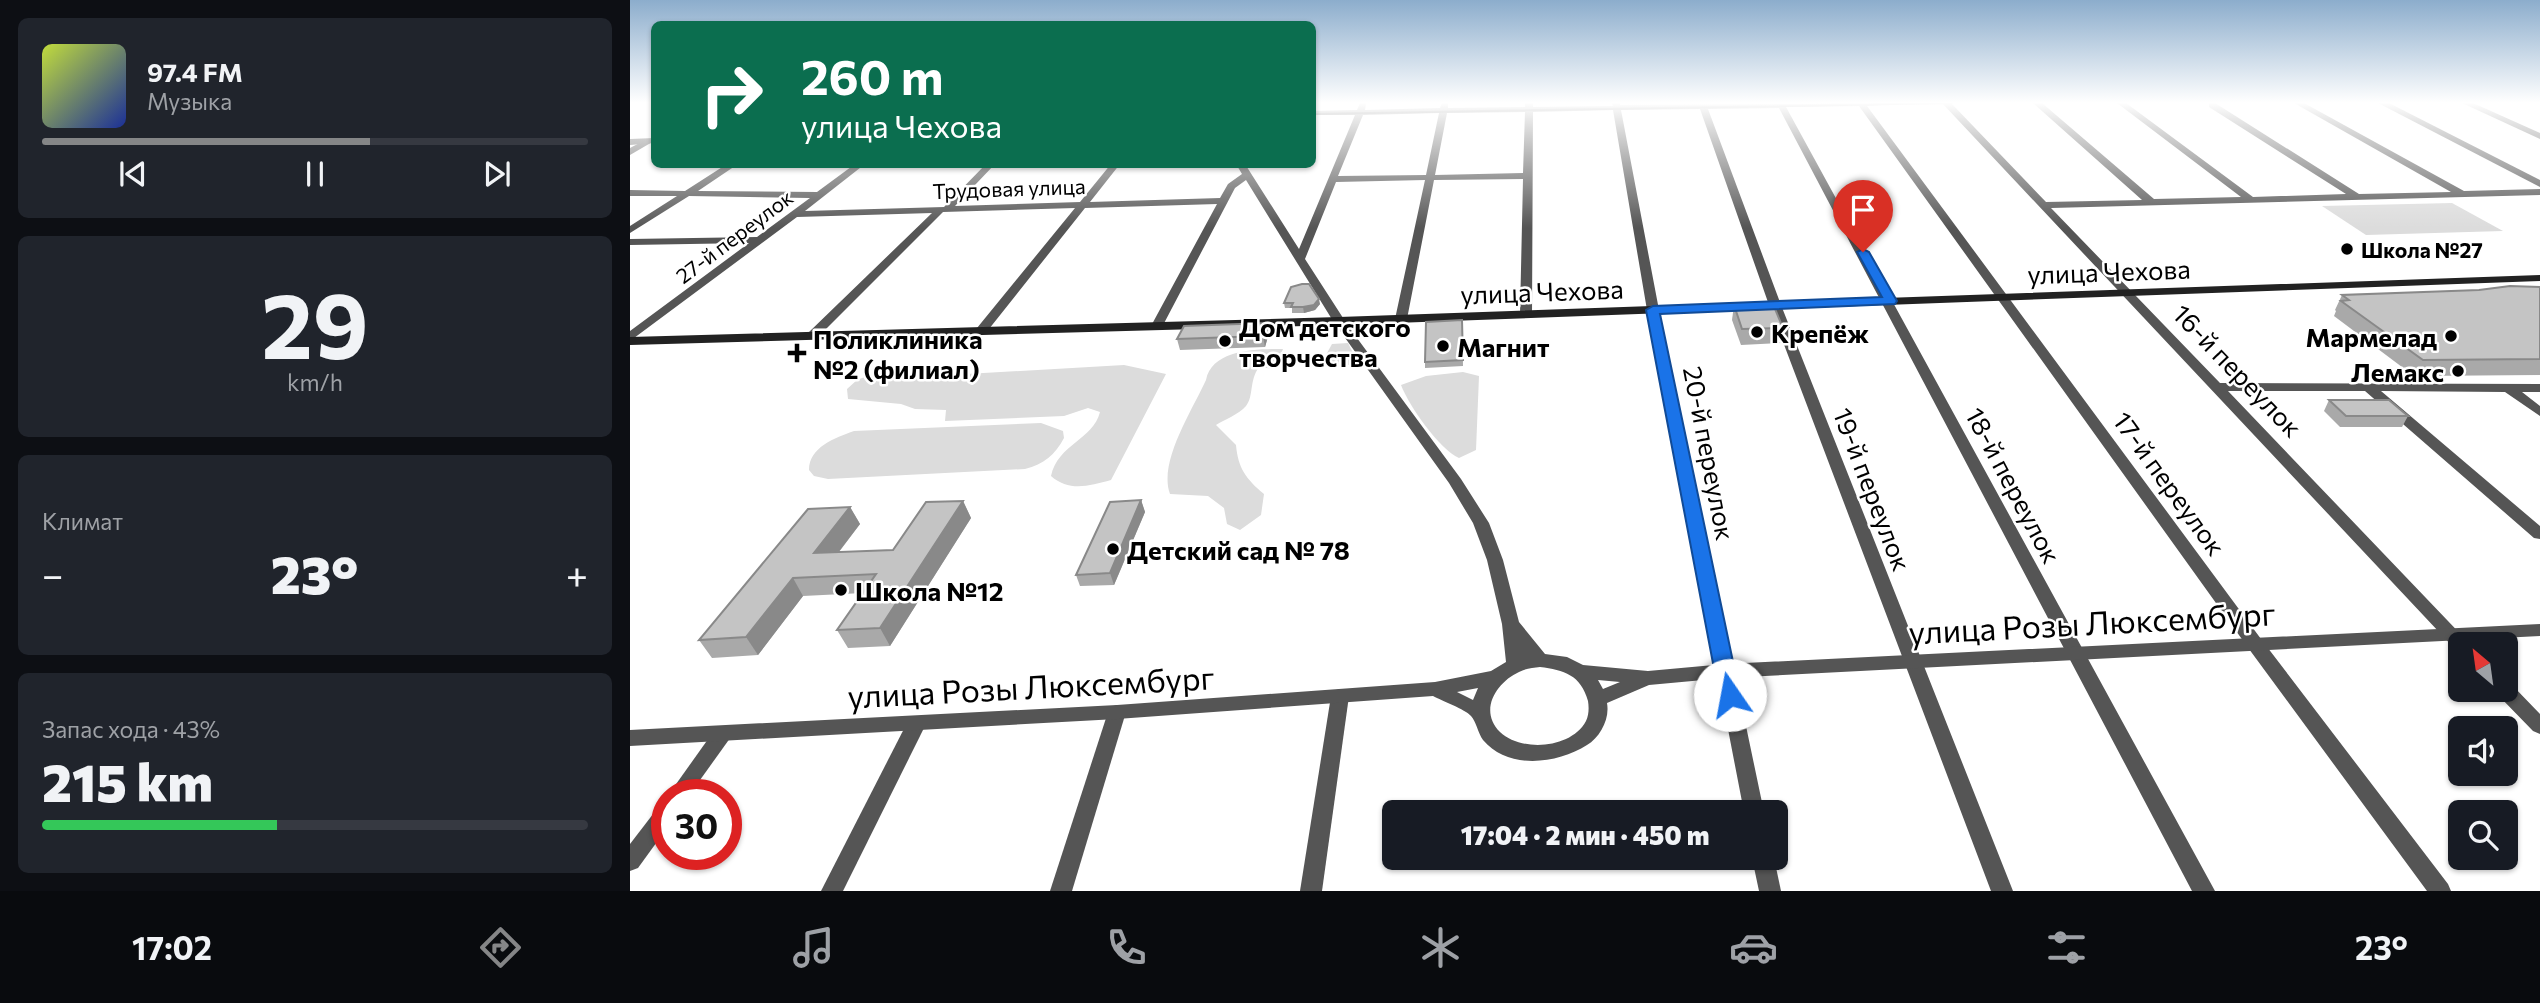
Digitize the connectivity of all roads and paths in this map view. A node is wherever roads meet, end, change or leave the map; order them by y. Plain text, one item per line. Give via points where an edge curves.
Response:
1 (1347, 145) edge
2 (1437, 145) edge
3 (1528, 145) edge
4 (1623, 145) edge
5 (1716, 145) edge
6 (1803, 145) edge
7 (1891, 145) edge
8 (1986, 145) edge
9 (2085, 145) edge
10 (2177, 145) edge
11 (2274, 145) edge
12 (2373, 145) edge
13 (2463, 145) edge
14 (728, 168) edge
15 (855, 168) edge
16 (987, 168) edge
17 (1113, 168) edge
18 (1243, 168) edge
19 (1247, 175) junction
20 (1528, 176) junction
21 (1430, 177) junction
22 (1333, 179) junction
23 (2540, 184) edge
24 (2540, 192) edge
25 (630, 193) edge
26 (688, 194) junction
27 (2462, 194) junction
28 (821, 195) junction
29 (2357, 197) junction
30 (2251, 200) junction
31 (1223, 201) junction
32 (2151, 202) junction
33 (1084, 205) junction
34 (2043, 205) junction
35 (943, 210) junction
36 (796, 214) junction
37 (630, 230) edge
38 (760, 240) junction
39 (630, 242) edge
40 (1300, 259) junction
41 (2540, 278) edge
42 (2126, 293) junction
43 (2004, 297) junction
44 (1890, 301) junction
45 (1775, 305) junction
46 (1653, 310) junction
47 (1526, 314) junction
48 (1401, 319) junction
49 (1339, 321) junction
50 (1157, 326) junction
51 (981, 331) junction
52 (812, 336) junction
53 (630, 339) edge
54 (2219, 387) junction
55 (2368, 387) junction
56 (2507, 387) junction
57 (2540, 388) edge
58 (2540, 412) edge
59 (2540, 534) edge
60 (1511, 624) junction
61 (2540, 629) edge
62 (2449, 632) edge
63 (2515, 632) edge
64 (2448, 639) edge
65 (2255, 644) junction
66 (2075, 654) junction
67 (1540, 660) junction
68 (1914, 661) junction
69 (1515, 665) junction
70 (1579, 671) junction
71 (1725, 671) junction
72 (1494, 678) junction
73 (1648, 678) junction
74 (1436, 689) junction
75 (1340, 696) junction
76 (1599, 699) junction
77 (2516, 702) edge
78 (1117, 712) junction
79 (1480, 712) junction
80 (916, 724) junction
81 (2540, 726) edge
82 (723, 734) junction
83 (630, 738) edge
84 (690, 779) edge
85 (1752, 800) edge
86 (651, 833) edge
87 (630, 861) edge
88 (1766, 870) edge
89 (832, 891) edge
90 (1061, 891) edge
91 (1311, 891) edge
92 (1770, 891) edge
93 (2002, 891) edge
94 (2204, 891) edge
95 (2440, 891) edge

1 - 22 street
2 - 21 street
3 - 20 street
4 - 46 street, 20-й переулок
5 - 45 street, 19-й переулок
6 - 44 street, 18-й переулок
7 - 43 street, 17-й переулок
8 - 34 street, 16-й переулок
9 - 32 street
10 - 30 street
11 - 29 street
12 - 27 street
13 - 23 street
14 - 26 street
15 - 28 street, 27-й переулок
16 - 35 street
17 - 33 street
18 - 19 street
19 - 31 street via 1231,186
19 - 40 street
20 - 21 street
20 - 47 street
21 - 22 street
21 - 48 street
22 - 40 street
24 - 27 street
25 - 26 street
26 - 28 street
26 - 37 street
27 - 29 street
28 - 36 street, 27-й переулок
29 - 30 street
30 - 32 street
31 - 33 street, Трудовая улица
31 - 50 street
32 - 34 street
33 - 35 street, Трудовая улица
33 - 51 street
34 - 42 street, 16-й переулок
35 - 36 street, Трудовая улица
35 - 52 street
36 - 38 street, 27-й переулок
38 - 39 street
38 - 53 street, 27-й переулок
40 - 49 street
41 - 42 main road, улица Чехова
42 - 43 main road, улица Чехова
42 - 54 street, 16-й переулок
43 - 44 main road, улица Чехова
43 - 65 street, 17-й переулок
44 - 45 main road, улица Чехова
44 - 66 street, 18-й переулок
45 - 46 main road, улица Чехова
45 - 68 street, 19-й переулок
46 - 47 main road, улица Чехова
46 - 71 street, 20-й переулок
47 - 48 main road, улица Чехова
48 - 49 main road, улица Чехова
49 - 50 main road, улица Чехова
49 - 60 street via 1481,523
50 - 51 main road, улица Чехова
51 - 52 main road, улица Чехова
52 - 53 main road, улица Чехова
54 - 55 street
54 - 62 street, 16-й переулок
55 - 56 street
55 - 59 street
56 - 57 street
56 - 58 street
60 - 67 street
60 - 69 street
61 - 63 street, улица Розы Люксембург
64 - 65 street, улица Розы Люксембург
65 - 66 street, улица Розы Люксембург
65 - 95 street, 17-й переулок
66 - 68 street, улица Розы Люксембург
66 - 94 street, 18-й переулок
67 - 69 street, улица Розы Люксембург
67 - 70 street, улица Розы Люксембург
68 - 71 street, улица Розы Люксембург
68 - 93 street, 19-й переулок
69 - 72 street, улица Розы Люксембург
70 - 73 street, улица Розы Люксембург
70 - 76 street
71 - 73 street, улица Розы Люксембург
71 - 85 street, 20-й переулок
72 - 74 street, улица Розы Люксембург
72 - 79 street via 1483,694
73 - 76 street, улица Розы Люксембург
74 - 75 street, улица Розы Люксембург
74 - 79 street
75 - 78 street, улица Розы Люксембург
75 - 91 street
76 - 79 street via 1597,719 1579,741 1561,750 1535,754 1493,738
77 - 81 street
78 - 80 street, улица Розы Люксембург
78 - 90 street
80 - 82 street, улица Розы Люксембург
80 - 89 street
82 - 83 street, улица Розы Люксембург
82 - 84 street
86 - 87 street
88 - 92 street

